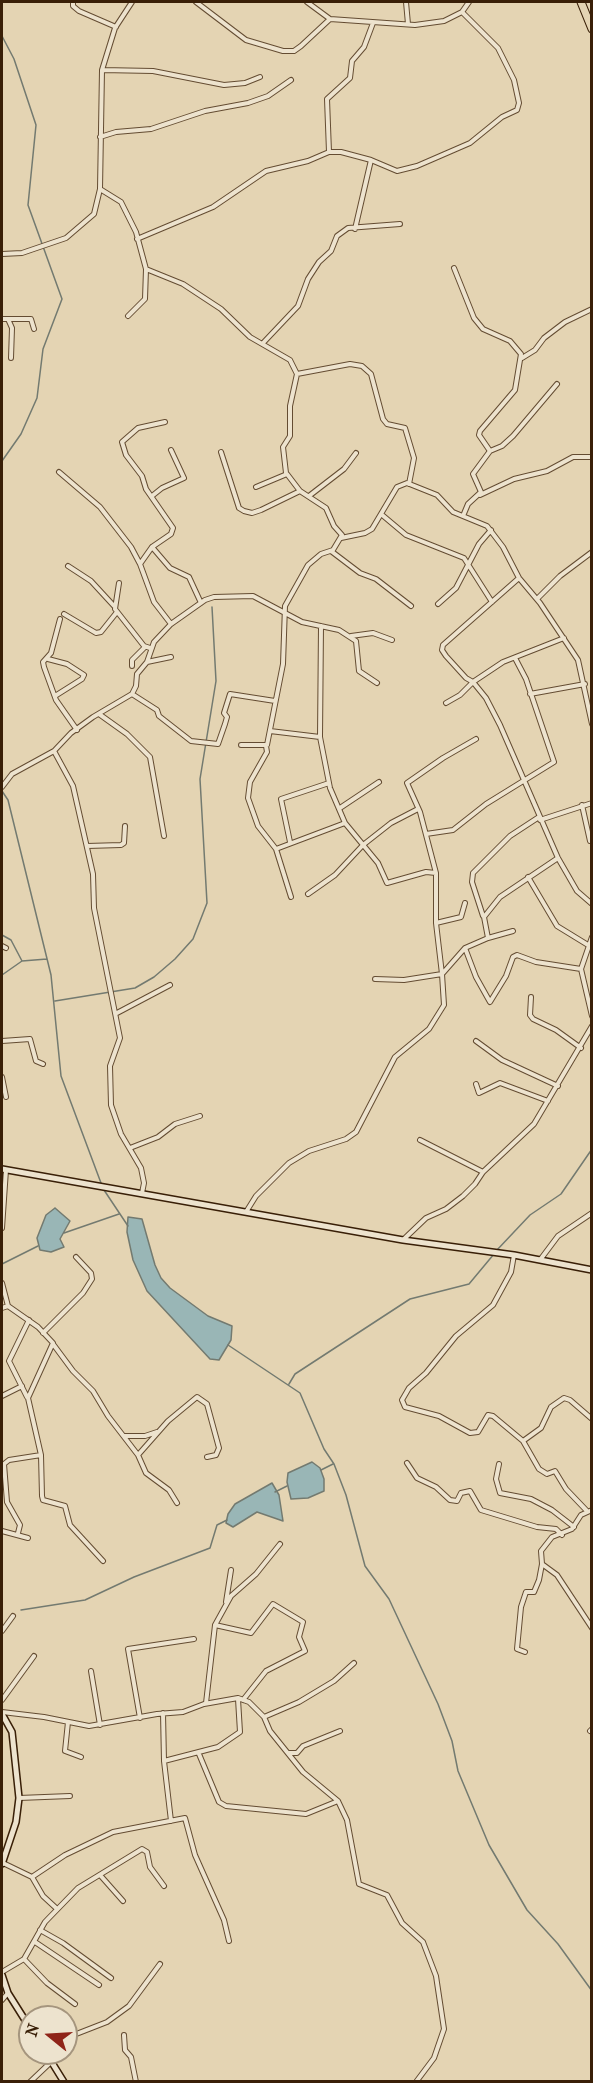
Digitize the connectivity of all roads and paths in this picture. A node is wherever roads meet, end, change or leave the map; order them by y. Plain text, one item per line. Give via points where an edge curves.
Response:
1 (73, 2) edge
2 (131, 2) edge
3 (196, 2) edge
4 (307, 2) edge
5 (406, 2) edge
6 (469, 2) edge
7 (581, 2) edge
8 (462, 12) junction
9 (330, 19) junction
10 (373, 23) junction
11 (408, 24) junction
12 (116, 27) junction
13 (591, 29) edge
14 (102, 70) junction
15 (260, 76) dead end
16 (291, 80) dead end
17 (100, 137) junction
18 (329, 152) junction
19 (371, 160) junction
20 (100, 189) junction
21 (400, 224) dead end
22 (355, 229) junction
23 (137, 239) junction
24 (2, 254) edge
25 (454, 268) dead end
26 (146, 269) junction
27 (591, 309) edge
28 (128, 316) dead end
29 (2, 319) edge
30 (8, 319) junction
31 (34, 329) dead end
32 (263, 343) junction
33 (12, 358) dead end
34 (521, 358) junction
35 (297, 374) junction
36 (557, 384) dead end
37 (165, 422) dead end
38 (171, 450) dead end
39 (490, 451) junction
40 (221, 452) dead end
41 (356, 453) dead end
42 (591, 457) edge
43 (59, 472) dead end
44 (286, 474) junction
45 (409, 484) junction
46 (256, 487) dead end
47 (300, 491) junction
48 (479, 495) junction
49 (152, 496) junction
50 (309, 496) junction
51 (381, 514) junction
52 (463, 516) junction
53 (491, 530) junction
54 (341, 538) junction
55 (152, 547) junction
56 (331, 551) junction
57 (591, 552) edge
58 (140, 564) junction
59 (469, 564) junction
60 (68, 566) dead end
61 (519, 579) junction
62 (119, 583) dead end
63 (537, 599) junction
64 (492, 602) junction
65 (201, 603) junction
66 (438, 604) dead end
67 (114, 606) junction
68 (411, 606) dead end
69 (284, 611) junction
70 (117, 612) junction
71 (64, 614) dead end
72 (60, 619) dead end
73 (171, 624) junction
74 (321, 626) junction
75 (350, 636) junction
76 (564, 638) junction
77 (392, 640) dead end
78 (148, 648) junction
79 (171, 657) dead end
80 (515, 658) junction
81 (48, 659) junction
82 (147, 662) junction
83 (132, 666) dead end
84 (473, 682) junction
85 (376, 683) dead end
86 (585, 684) junction
87 (132, 694) junction
88 (530, 694) junction
89 (55, 696) junction
90 (276, 701) junction
91 (446, 703) dead end
92 (99, 714) junction
93 (591, 724) edge
94 (77, 730) junction
95 (270, 731) junction
96 (320, 737) junction
97 (476, 739) dead end
98 (241, 745) dead end
99 (266, 747) junction
100 (54, 751) junction
101 (524, 780) junction
102 (379, 782) dead end
103 (329, 783) junction
104 (2, 787) edge
105 (591, 803) edge
106 (582, 805) junction
107 (340, 808) junction
108 (418, 809) junction
109 (540, 819) junction
110 (345, 823) junction
111 (125, 826) dead end
112 (426, 834) junction
113 (164, 836) dead end
114 (290, 842) junction
115 (590, 842) edge
116 (363, 845) junction
117 (87, 846) junction
118 (276, 849) junction
119 (558, 858) junction
120 (436, 873) junction
121 (528, 877) junction
122 (308, 894) dead end
123 (291, 897) dead end
124 (465, 903) dead end
125 (591, 904) edge
126 (484, 917) junction
127 (436, 923) junction
128 (513, 931) dead end
129 (591, 937) edge
130 (488, 938) junction
131 (588, 945) junction
132 (465, 948) junction
133 (581, 969) junction
134 (442, 974) junction
135 (375, 979) dead end
136 (170, 985) dead end
137 (531, 997) dead end
138 (117, 1013) junction
139 (591, 1016) edge
140 (591, 1026) edge
141 (2, 1041) edge
142 (476, 1041) dead end
143 (581, 1048) junction
144 (43, 1064) dead end
145 (2, 1077) edge
146 (476, 1083) dead end
147 (558, 1086) junction
148 (6, 1097) dead end
149 (548, 1101) junction
150 (200, 1116) dead end
151 (420, 1140) dead end
152 (130, 1148) junction
153 (4, 1169) edge
154 (483, 1172) junction
155 (142, 1193) junction
156 (246, 1213) junction
157 (591, 1213) edge
158 (2, 1228) edge
159 (403, 1240) junction
160 (514, 1255) junction
161 (76, 1257) dead end
162 (539, 1260) junction
163 (591, 1270) edge
164 (2, 1283) edge
165 (8, 1306) junction
166 (2, 1308) edge
167 (29, 1320) junction
168 (43, 1333) junction
169 (53, 1343) junction
170 (22, 1386) junction
171 (2, 1396) edge
172 (28, 1398) junction
173 (591, 1419) edge
174 (158, 1431) junction
175 (123, 1436) junction
176 (523, 1441) junction
177 (41, 1455) junction
178 (138, 1455) junction
179 (207, 1457) dead end
180 (407, 1463) dead end
181 (499, 1464) dead end
182 (177, 1503) dead end
183 (589, 1511) edge
184 (574, 1527) junction
185 (2, 1531) edge
186 (18, 1533) junction
187 (562, 1535) junction
188 (28, 1538) dead end
189 (280, 1544) dead end
190 (103, 1561) dead end
191 (542, 1564) junction
192 (231, 1570) dead end
193 (225, 1605) junction
194 (13, 1616) dead end
195 (215, 1624) junction
196 (591, 1628) edge
197 (2, 1631) edge
198 (194, 1639) dead end
199 (525, 1653) dead end
200 (34, 1656) dead end
201 (354, 1663) dead end
202 (91, 1671) dead end
203 (241, 1699) junction
204 (2, 1700) edge
205 (206, 1704) junction
206 (2, 1713) edge
207 (163, 1713) junction
208 (264, 1717) junction
209 (140, 1718) junction
210 (68, 1722) junction
211 (99, 1725) junction
212 (340, 1731) dead end
213 (287, 1753) junction
214 (199, 1754) junction
215 (81, 1756) dead end
216 (164, 1761) junction
217 (70, 1796) dead end
218 (19, 1798) junction
219 (338, 1801) junction
220 (171, 1821) junction
221 (2, 1863) edge
222 (100, 1875) junction
223 (32, 1877) junction
224 (164, 1886) dead end
225 (123, 1901) dead end
226 (56, 1908) junction
227 (40, 1930) junction
228 (229, 1941) dead end
229 (36, 1942) junction
230 (24, 1959) junction
231 (160, 1964) dead end
232 (2, 1974) edge
233 (111, 1978) dead end
234 (99, 1985) dead end
235 (8, 1993) junction
236 (2, 2000) edge
237 (75, 2004) dead end
238 (18, 2009) edge
239 (78, 2033) edge
240 (124, 2035) dead end
241 (48, 2065) edge
242 (53, 2065) edge
243 (30, 2082) edge
244 (64, 2082) edge
245 (136, 2082) edge
246 (416, 2082) edge

1 - 12 street via 80,11
2 - 12 street
3 - 9 street via 246,40 283,51 294,51
4 - 9 street
5 - 11 street
6 - 8 street
7 - 13 highway
8 - 11 street via 444,21
8 - 19 street via 498,48 514,80 517,110 470,143 417,166 397,171
9 - 10 street
10 - 11 street
10 - 18 street via 364,47 352,61 350,78 327,99
12 - 14 street
14 - 15 street via 153,71 224,85 245,83
14 - 17 street
16 - 17 street via 268,96 248,103 205,111 151,129
17 - 20 street
18 - 19 street
18 - 23 street via 266,171 213,207
19 - 22 street
20 - 23 street via 121,202
20 - 24 street via 94,214 66,238 22,253
21 - 22 street
22 - 32 street via 348,228 337,236 331,251 308,279 298,306
23 - 26 street
25 - 34 street via 474,318 483,329 510,341
26 - 28 street via 146,299
26 - 32 street via 183,284
27 - 34 street via 565,322
29 - 30 street
30 - 31 street via 33,320
30 - 33 street via 12,328
32 - 35 street via 290,360
34 - 39 street via 515,390 480,431
35 - 44 street via 290,406 290,436 283,447
35 - 45 street via 350,364 362,366 371,374 383,419 387,424 405,428 414,458
36 - 39 street via 513,436
37 - 49 street via 138,428 122,442
38 - 49 street via 184,478
39 - 48 street via 473,474 481,490
40 - 47 street via 239,508 244,511 261,510
41 - 50 street via 344,469
42 - 48 street via 573,457 547,471 514,479
43 - 58 street via 100,507
44 - 46 street
44 - 47 street
45 - 51 street via 397,488
45 - 52 street via 437,495 453,512
47 - 50 street
48 - 52 street via 468,504
49 - 55 street via 173,528 171,534
50 - 54 street via 326,507
51 - 54 street via 372,529
51 - 59 street via 406,535 464,558
52 - 53 street
53 - 59 street
53 - 61 street
54 - 56 street
55 - 58 street
55 - 65 street via 163,562 189,577
56 - 68 street
56 - 69 street via 308,565
57 - 63 street
58 - 73 street via 154,602
59 - 64 street
59 - 66 street via 456,588
60 - 67 street via 91,581
61 - 63 street
61 - 64 street
62 - 67 street
63 - 76 street
64 - 84 street via 442,647
65 - 69 street via 214,597 246,595
65 - 73 street
67 - 70 street
69 - 74 street via 302,622
69 - 90 street via 283,664
70 - 71 street via 96,633
70 - 78 street
72 - 81 street
73 - 78 street
74 - 75 street
74 - 96 street
75 - 77 street via 373,633
75 - 85 street via 356,640 358,671
76 - 80 street
76 - 86 street via 578,660
78 - 82 street
78 - 83 street via 132,660
79 - 82 street
80 - 84 street
80 - 88 street
81 - 89 street via 44,666
81 - 89 street via 67,664 84,675
82 - 87 street via 137,674
84 - 91 street
84 - 101 street via 486,698
86 - 88 street
86 - 93 street
87 - 90 street via 191,741 218,744 230,694
87 - 92 street
88 - 101 street via 554,762
89 - 94 street
90 - 95 street
92 - 94 street
92 - 113 street via 150,757
94 - 100 street
95 - 96 street
95 - 99 street
96 - 103 street
97 - 108 street via 408,782
98 - 99 street
99 - 118 street via 250,782 248,798 258,825
100 - 104 street via 12,774
100 - 117 street via 73,786
101 - 109 street
101 - 112 street via 453,830
102 - 107 street
103 - 107 street
103 - 114 street via 281,799
105 - 106 street
106 - 109 street
106 - 115 street
107 - 110 street
108 - 112 street
108 - 116 street via 391,823
109 - 119 street
109 - 126 street via 510,836 474,873 472,882
110 - 114 street
110 - 116 street
111 - 117 street via 121,845
112 - 120 street
114 - 118 street
116 - 120 street via 378,863 387,883
116 - 122 street via 335,875
117 - 138 street via 94,908
118 - 123 street
119 - 121 street
119 - 125 street via 577,891
120 - 127 street
121 - 126 street via 500,897
121 - 131 street via 557,926
124 - 127 street via 461,917
126 - 130 street
127 - 134 street
128 - 130 street
129 - 131 street
130 - 132 street
131 - 133 street
132 - 133 street via 490,1002 517,955
132 - 134 street
133 - 139 street
134 - 135 street via 404,980
134 - 156 street via 444,1005 429,1029 395,1057 356,1132 289,1163 256,1196
136 - 138 street
137 - 143 street via 533,1019
138 - 152 street via 120,1038 110,1066 111,1106 112,1116
140 - 143 street
141 - 144 street via 30,1039 36,1061
142 - 147 street via 502,1060
143 - 147 street
145 - 148 street
146 - 149 street via 479,1093 500,1083
147 - 149 street
149 - 154 street via 534,1124
150 - 152 street
151 - 154 street
152 - 155 street via 141,1168
153 - 155 main road
153 - 158 street
154 - 159 street via 463,1196 426,1218
155 - 156 main road
156 - 159 main road
157 - 162 street via 558,1236
159 - 160 main road
160 - 162 main road
160 - 176 street via 511,1272 493,1305 456,1336 402,1400 405,1407 439,1416 470,1433 478,1432 488,1415 493,1416
161 - 168 street via 92,1273 92,1279
162 - 163 main road
164 - 165 street
165 - 166 street
165 - 167 street
167 - 168 street
167 - 170 street via 9,1358
168 - 169 street
169 - 172 street
169 - 175 street via 93,1391
170 - 171 street
170 - 172 street
172 - 177 street
173 - 176 street via 564,1398 551,1407 541,1428
174 - 175 street via 145,1436
174 - 178 street
174 - 179 street via 193,1398 200,1398 207,1404 219,1448 216,1455
175 - 178 street
176 - 183 street via 539,1469 559,1474
177 - 186 street via 4,1464 7,1502 20,1525
177 - 190 street via 43,1500 65,1506 70,1525
178 - 182 street via 146,1473 169,1490
180 - 187 street via 417,1478 436,1487 450,1500 457,1501 461,1493 470,1491 481,1510 556,1529
181 - 184 street via 496,1479 500,1493 531,1499
183 - 184 street via 581,1515
184 - 187 street
185 - 186 street
186 - 188 street
187 - 191 street via 552,1537 545,1545 541,1551
189 - 193 street
191 - 196 street via 558,1575
191 - 199 street via 534,1592 526,1592 522,1599 517,1649
192 - 193 street
193 - 195 street
194 - 197 street
195 - 203 street via 251,1633 273,1604 303,1622 299,1637 305,1651 266,1671
195 - 205 street
198 - 209 street via 128,1649
200 - 204 street
201 - 208 street via 334,1681
202 - 211 street
203 - 205 street
203 - 208 street
203 - 214 street via 240,1732
205 - 207 street via 183,1712
206 - 210 street
206 - 218 main road via 12,1732
207 - 209 street
207 - 216 street
208 - 213 street
209 - 211 street
210 - 211 street
210 - 215 street via 65,1751
212 - 213 street via 303,1746 297,1753
213 - 219 street
214 - 216 street
214 - 219 street via 219,1802 225,1806 306,1814
216 - 220 street
217 - 218 street
218 - 221 main road via 16,1822
219 - 246 street via 347,1821 359,1884 387,1895 402,1923 423,1942 436,1976 444,2029 434,2058
220 - 223 street via 112,1832
220 - 228 street via 186,1821
221 - 223 street
222 - 224 street via 142,1849
222 - 225 street
222 - 226 street
223 - 226 street
226 - 227 street
227 - 229 street
227 - 233 street
229 - 230 street
229 - 234 street
230 - 232 street
230 - 237 street
231 - 239 street via 129,2006 107,2022
232 - 235 main road
235 - 236 street
235 - 238 main road
240 - 245 street via 124,2050 131,2057
241 - 243 street
242 - 244 main road

